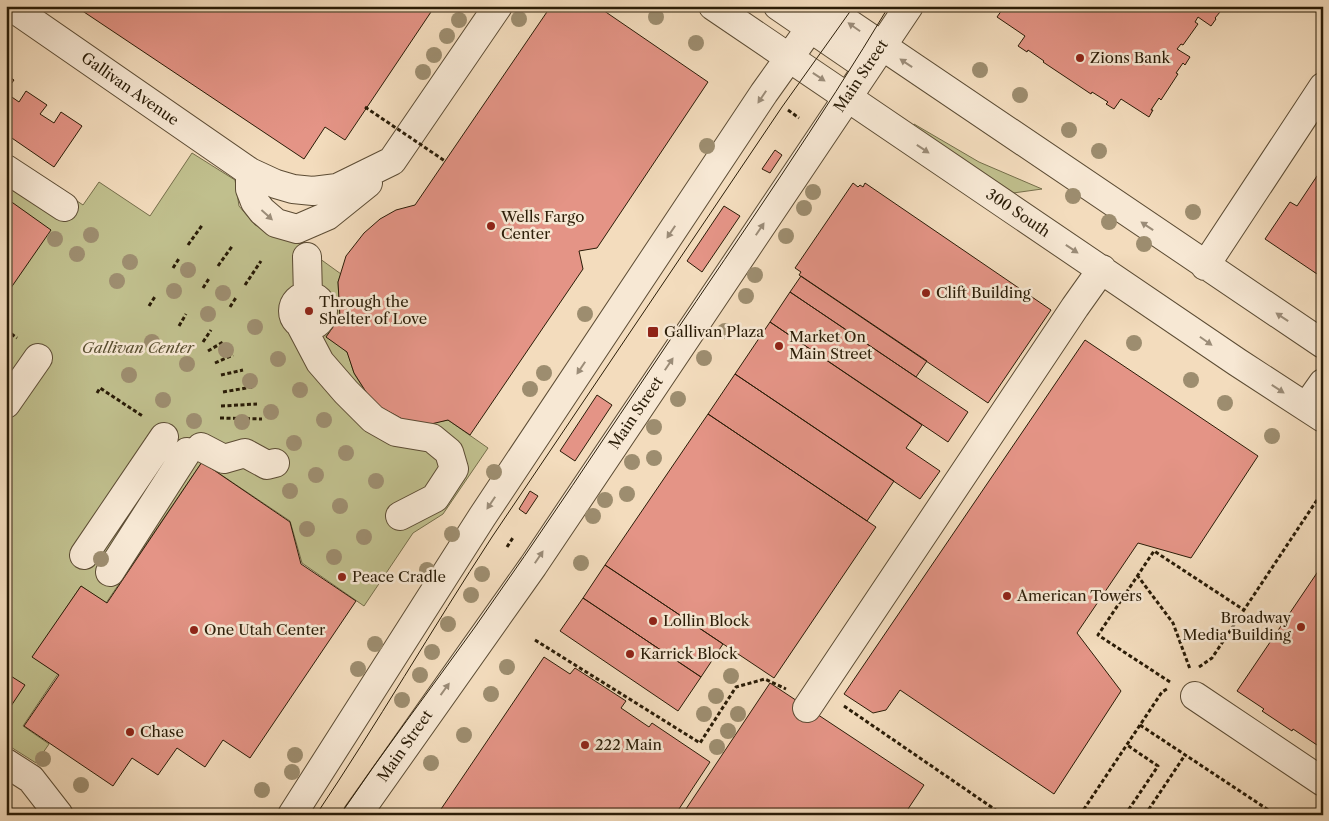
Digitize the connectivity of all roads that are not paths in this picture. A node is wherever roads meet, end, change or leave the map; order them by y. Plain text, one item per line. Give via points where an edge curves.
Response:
1 (10, 6) edge
2 (498, 6) edge
3 (713, 6) edge
4 (778, 6) edge
5 (909, 6) edge
6 (821, 12) edge
7 (874, 57) junction
8 (790, 58) junction
9 (1323, 87) edge
10 (847, 97) junction
11 (392, 160) junction
12 (6, 169) edge
13 (250, 172) junction
14 (64, 207) dead end
15 (307, 257) dead end
16 (1205, 266) junction
17 (1102, 269) junction
18 (1323, 344) edge
19 (38, 358) dead end
20 (1323, 383) edge
21 (6, 404) edge
22 (1315, 413) edge
23 (157, 429) road end
24 (275, 463) dead end
25 (400, 516) dead end
26 (84, 555) dead end
27 (110, 572) dead end
28 (1187, 684) road end
29 (809, 704) road end
30 (6, 763) edge
31 (1323, 782) edge
32 (6, 785) edge
33 (50, 815) edge
34 (59, 815) edge
35 (292, 815) edge
36 (356, 815) edge

1 - 13 street, Gallivan Avenue
2 - 11 street
3 - 8 street, 300 South
4 - 6 street
5 - 7 street, Main Street
6 - 7 street
6 - 8 street
7 - 10 street, Main Street
16 -> 7 street
8 -> 10 street, 300 South
8 -> 35 street via 482,517
9 - 16 street
10 -> 17 street, 300 South
36 -> 10 street, Main Street via 528,572
11 - 13 street, Gallivan Avenue via 337,188 314,191 276,184
13 -> 11 street via 250,189 262,212 276,223 297,229 328,216
12 - 14 street
15 - 25 street via 308,296 299,299 294,307 294,316 320,362 373,419 396,432 432,438 449,452 454,469 434,498
18 -> 16 street
17 -> 22 street, 300 South
17 - 29 street
19 - 21 street
20 - 22 street
23 - 26 street
24 - 27 street via 267,465 244,453 224,459 194,450
28 - 31 street
30 - 34 street via 31,779
32 - 33 street

